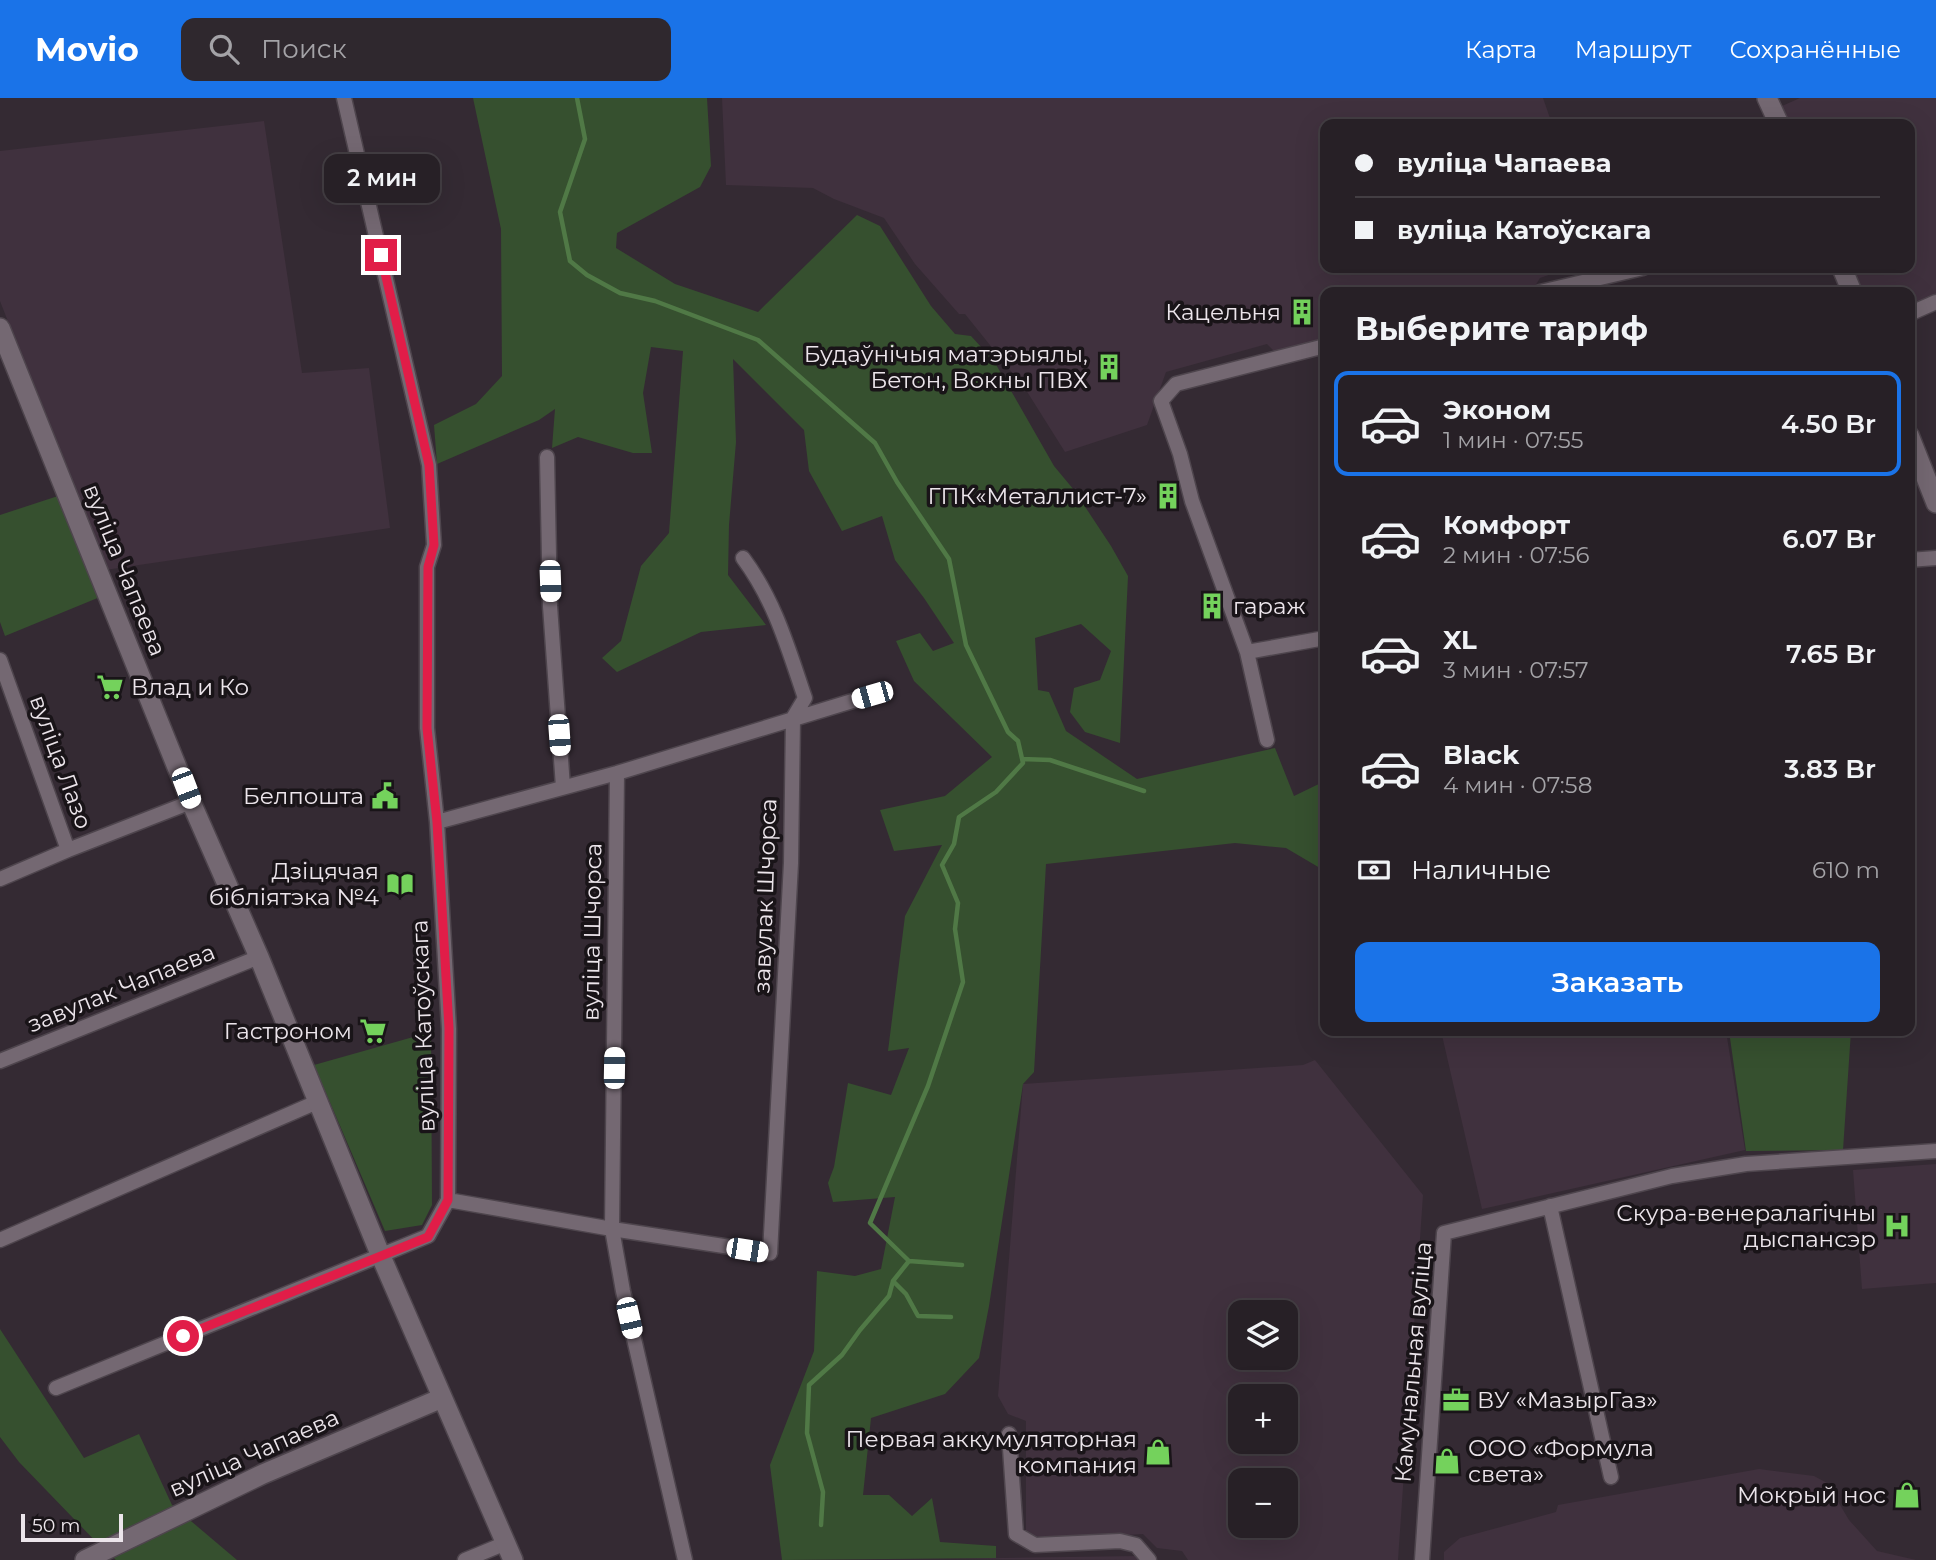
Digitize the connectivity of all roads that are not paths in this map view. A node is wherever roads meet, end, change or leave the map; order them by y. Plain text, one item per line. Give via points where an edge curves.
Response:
1 (344, 98) edge
2 (1767, 98) edge
3 (1777, 119) edge
4 (1622, 273) edge
5 (1561, 287) edge
6 (1936, 302) edge
7 (1915, 311) edge
8 (0, 328) edge
9 (1320, 347) edge
10 (1915, 450) edge
11 (547, 457) dead end
12 (1936, 503) edge
13 (743, 558) dead end
14 (1936, 558) edge
15 (1915, 560) edge
16 (1320, 639) edge
17 (1247, 652) junction
18 (0, 660) edge
19 (872, 695) dead end
20 (793, 718) junction
21 (1268, 740) dead end
22 (617, 773) junction
23 (563, 787) junction
24 (191, 802) junction
25 (437, 822) junction
26 (68, 850) junction
27 (0, 879) edge
28 (259, 957) junction
29 (0, 1061) edge
30 (317, 1102) junction
31 (1936, 1151) edge
32 (448, 1200) junction
33 (1550, 1206) junction
34 (612, 1229) junction
35 (0, 1240) edge
36 (380, 1254) junction
37 (56, 1388) dead end
38 (442, 1398) junction
39 (1009, 1434) dead end
40 (1611, 1477) dead end
41 (510, 1551) edge
42 (87, 1558) edge
43 (465, 1560) edge
44 (685, 1560) edge
45 (1149, 1560) edge
46 (1422, 1560) edge

1 - 25 street, вуліца Катоўскага via 429,465 434,545 428,567 427,728
2 - 3 street
4 - 5 street
6 - 7 street
8 - 24 street, вуліца Чапаева
9 - 17 street via 1176,384 1161,401
10 - 12 street
11 - 23 street
13 - 20 street, завулак Шчорса via 762,583 780,624 804,698
14 - 15 street
16 - 17 street
17 - 21 street
18 - 26 street, вуліца Лазо
19 - 20 street
20 - 22 street
20 - 34 street, завулак Шчорса via 791,863 770,1253
22 - 23 street
22 - 34 street, вуліца Шчорса
23 - 25 street
24 - 26 street
24 - 28 street, вуліца Чапаева
25 - 32 street, вуліца Катоўскага via 449,1028
26 - 27 street, вуліца Лазо
28 - 29 street, завулак Чапаева
28 - 30 street, вуліца Чапаева
30 - 35 street
30 - 36 street, вуліца Чапаева
31 - 33 street, Камунальная вуліца via 1746,1164 1672,1176
32 - 34 street
32 - 36 street, вуліца Катоўскага via 428,1237
33 - 40 street
33 - 46 street, Камунальная вуліца via 1444,1233
34 - 44 street, вуліца Шчорса
36 - 37 street
36 - 38 street, вуліца Чапаева
38 - 41 street, вуліца Чапаева
38 - 42 street, вуліца Чапаева via 264,1474
39 - 45 street via 1016,1534 1035,1545 1120,1541 1136,1545
41 - 43 street

